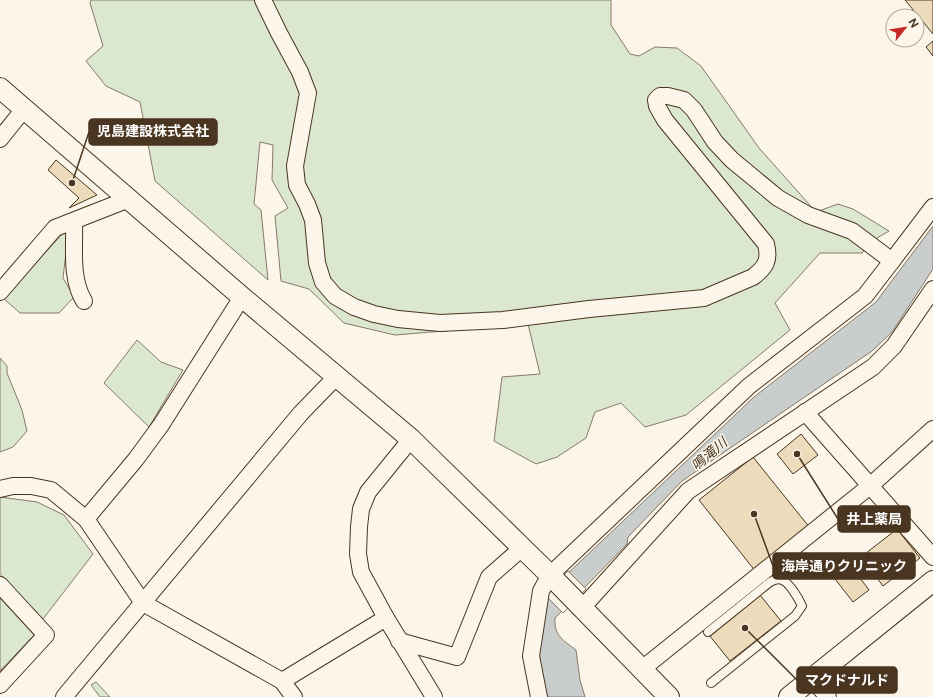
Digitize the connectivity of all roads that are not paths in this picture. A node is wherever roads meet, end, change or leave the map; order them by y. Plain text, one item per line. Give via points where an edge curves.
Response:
1 (263, 0) edge
2 (0, 88) edge
3 (24, 109) junction
4 (0, 139) edge
5 (129, 199) junction
6 (933, 207) edge
7 (74, 221) junction
8 (892, 261) junction
9 (933, 289) edge
10 (0, 292) edge
11 (242, 297) junction
12 (84, 301) dead end
13 (336, 377) junction
14 (805, 412) junction
15 (933, 430) edge
16 (411, 439) junction
17 (870, 486) junction
18 (0, 488) edge
19 (86, 519) junction
20 (522, 548) junction
21 (933, 557) edge
22 (553, 578) junction
23 (933, 581) edge
24 (0, 586) edge
25 (143, 603) junction
26 (579, 605) junction
27 (386, 618) junction
28 (708, 632) dead end
29 (399, 641) junction
30 (642, 669) junction
31 (812, 679) junction
32 (282, 682) junction
33 (711, 683) dead end
34 (0, 685) edge
35 (64, 697) edge
36 (294, 697) edge
37 (434, 697) edge
38 (539, 697) edge
39 (669, 697) edge
40 (789, 697) edge
41 (828, 697) edge

1 - 8 street via 308,93 295,166 297,185 313,220 317,263 323,282 335,296 354,307 380,315 440,323 503,320 704,298 753,277 766,264 766,244 665,120 657,106 656,100 660,96 684,100 694,110 715,142 732,160 778,198 808,215 852,231
2 - 3 street
3 - 4 street
3 - 5 street
5 - 7 street
5 - 11 street
6 - 8 street
7 - 10 street via 56,228
7 - 12 street via 75,278
8 - 22 street via 865,296 749,386
9 - 14 street via 894,346 873,367
11 - 13 street
11 - 19 street via 161,425
13 - 16 street
13 - 25 street via 301,413
14 - 17 street
14 - 26 street via 688,491
15 - 17 street
16 - 20 street
16 - 27 street via 368,492 361,509 358,554 361,572
17 - 21 street
17 - 30 street
18 - 19 street via 31,486 51,490
19 - 25 street
20 - 22 street
20 - 29 street via 489,577 457,657
22 - 26 street
22 - 38 street via 541,591 531,656
23 - 31 street
24 - 34 street via 46,635
25 - 32 street
25 - 35 street
26 - 30 street
27 - 29 street
27 - 32 street
28 - 33 lane via 776,579 786,582 802,606 795,616
29 - 37 street
30 - 39 street
31 - 40 street
31 - 41 street
32 - 36 street

